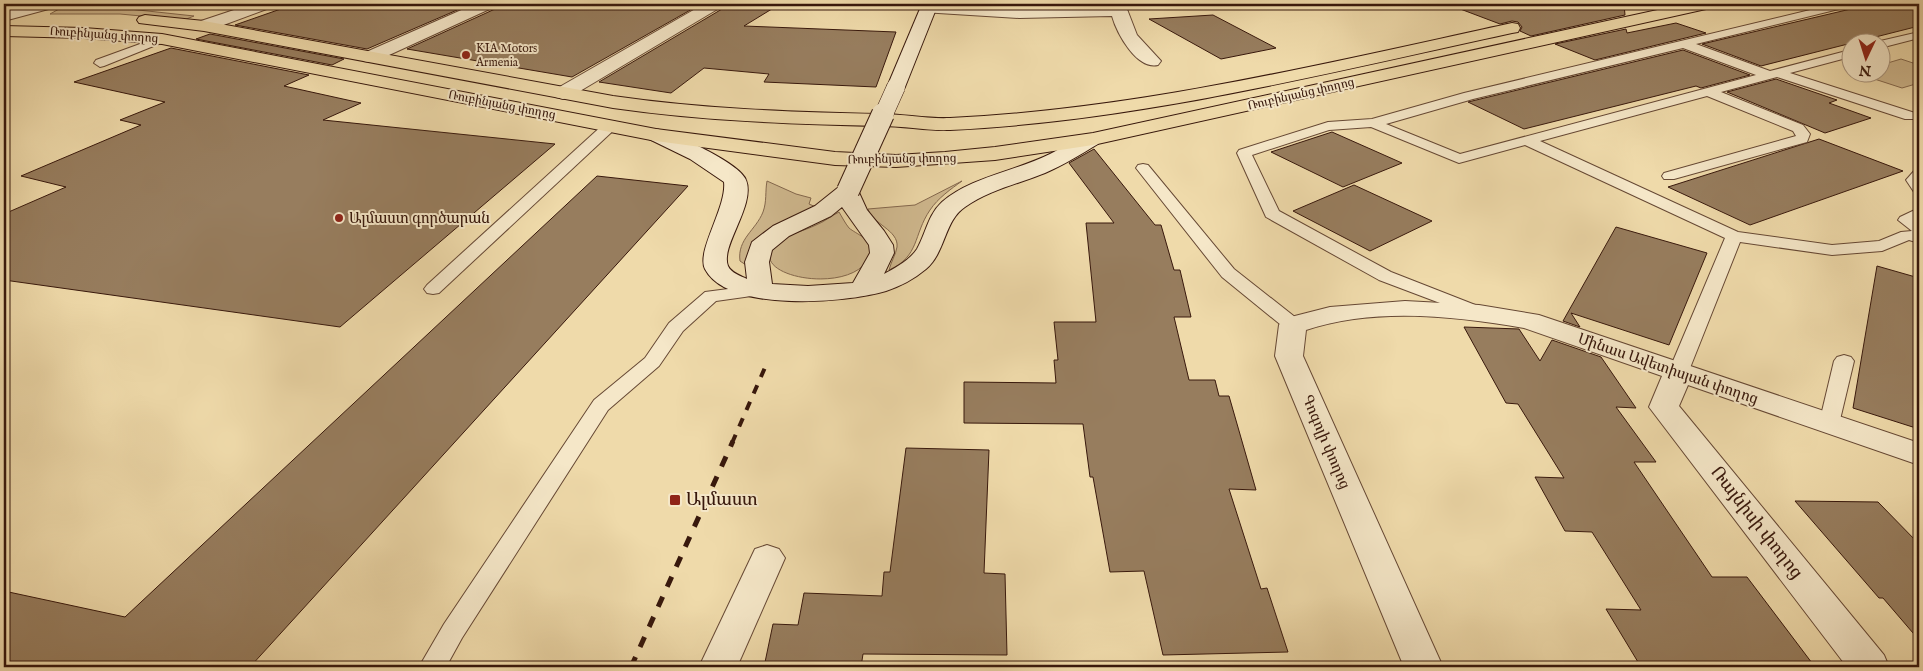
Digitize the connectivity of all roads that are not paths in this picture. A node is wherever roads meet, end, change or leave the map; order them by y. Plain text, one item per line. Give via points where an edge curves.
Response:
1 (50, 4) edge
2 (266, 4) edge
3 (488, 4) edge
4 (715, 4) edge
5 (1706, 4) edge
6 (1847, 4) edge
7 (929, 6) edge
8 (1118, 7) edge
9 (4, 16) edge
10 (65, 16) dead end
11 (132, 19) dead end
12 (1529, 24) dead end
13 (204, 26) junction
14 (4, 31) edge
15 (1919, 35) edge
16 (162, 40) junction
17 (1890, 43) edge
18 (1684, 44) junction
19 (370, 57) junction
20 (1840, 57) edge
21 (1152, 61) dead end
22 (100, 62) dead end
23 (1774, 74) junction
24 (1709, 92) junction
25 (563, 93) junction
26 (1919, 105) edge
27 (1914, 119) edge
28 (821, 120) junction
29 (1372, 123) junction
30 (905, 124) junction
31 (611, 125) junction
32 (656, 134) junction
33 (1091, 140) junction
34 (1527, 141) junction
35 (803, 156) junction
36 (898, 161) junction
37 (1144, 168) dead end
38 (1919, 174) edge
39 (1669, 176) dead end
40 (1919, 189) edge
41 (848, 191) junction
42 (1919, 213) edge
43 (1919, 229) edge
44 (1734, 236) junction
45 (1919, 238) edge
46 (433, 289) dead end
47 (863, 289) junction
48 (758, 290) junction
49 (1477, 312) junction
50 (1293, 325) junction
51 (1844, 361) dead end
52 (1678, 373) junction
53 (1829, 424) junction
54 (1919, 454) edge
55 (767, 558) dead end
56 (432, 667) edge
57 (718, 667) edge
58 (1423, 667) edge
59 (1870, 667) edge

1 - 9 street
2 - 13 street
3 - 19 street
4 - 25 street
5 - 33 main road, Ռուբինյանց փողոց
6 - 18 lane
7 - 8 street via 1019,13
7 - 41 street, bridge
8 - 21 street via 1133,45
9 - 10 main road, Ռուբինյանց փողոց
11 - 13 main road, Ռուբինյանց փողոց
12 - 30 main road, Ռուբինյանց փողոց via 1159,101 1034,117
13 - 19 main road, Ռուբինյանց փողոց
14 - 16 main road, Ռուբինյանց փողոց via 84,33
15 - 17 lane
16 - 22 lane
16 - 31 main road, Ռուբինյանց փողոց
18 - 23 lane
18 - 29 lane
19 - 25 main road, Ռուբինյանց փողոց
20 - 23 lane
23 - 24 lane
23 - 27 lane
24 - 34 lane
24 - 39 lane via 1798,128 1803,134 1802,139
25 - 28 main road, Ռուբինյանց փողոց via 675,110
26 - 27 lane via 1908,109
28 - 30 main road, Ռուբինյանց փողոց via 892,120
28 - 35 main road via 804,132 797,145
29 - 34 lane via 1459,160
29 - 49 lane via 1328,126 1244,153 1272,214 1385,276
30 - 36 main road via 899,126 910,130 906,136 910,141 909,147
31 - 32 main road, Ռուբինյանց փողոց
31 - 46 lane
32 - 35 main road, Ռուբինյանց փողոց
32 - 48 street via 697,152 735,180 736,194 716,254 716,267 724,277
33 - 36 main road, Ռուբինյանց փողոց via 983,156
33 - 47 street via 1051,163 982,189 958,202 944,212 926,255 899,276
34 - 44 lane
35 - 36 main road, Ռուբինյանց փողոց via 855,162
37 - 50 lane via 1228,273
38 - 40 lane via 1914,180
41 - 47 street via 856,212 881,245 882,253
41 - 48 street via 823,211 781,232 761,247 757,262
42 - 43 lane via 1906,220
44 - 45 lane via 1832,250 1882,246 1907,235
44 - 52 lane
47 - 48 street via 801,294
48 - 56 lane via 711,296 676,327 652,362 601,405
49 - 50 street, Մինաս Ավետիսյան փողոց via 1411,308 1329,315
49 - 52 street, Մինաս Ավետիսյան փողոց via 1528,321
50 - 58 street, Գոգոլի փողոց via 1289,356
51 - 53 lane
52 - 53 street, Մինաս Ավետիսյան փողոց
52 - 59 street, Ռայնիսի փողոց via 1664,407
53 - 54 street, Մինաս Ավետիսյան փողոց
55 - 57 street

